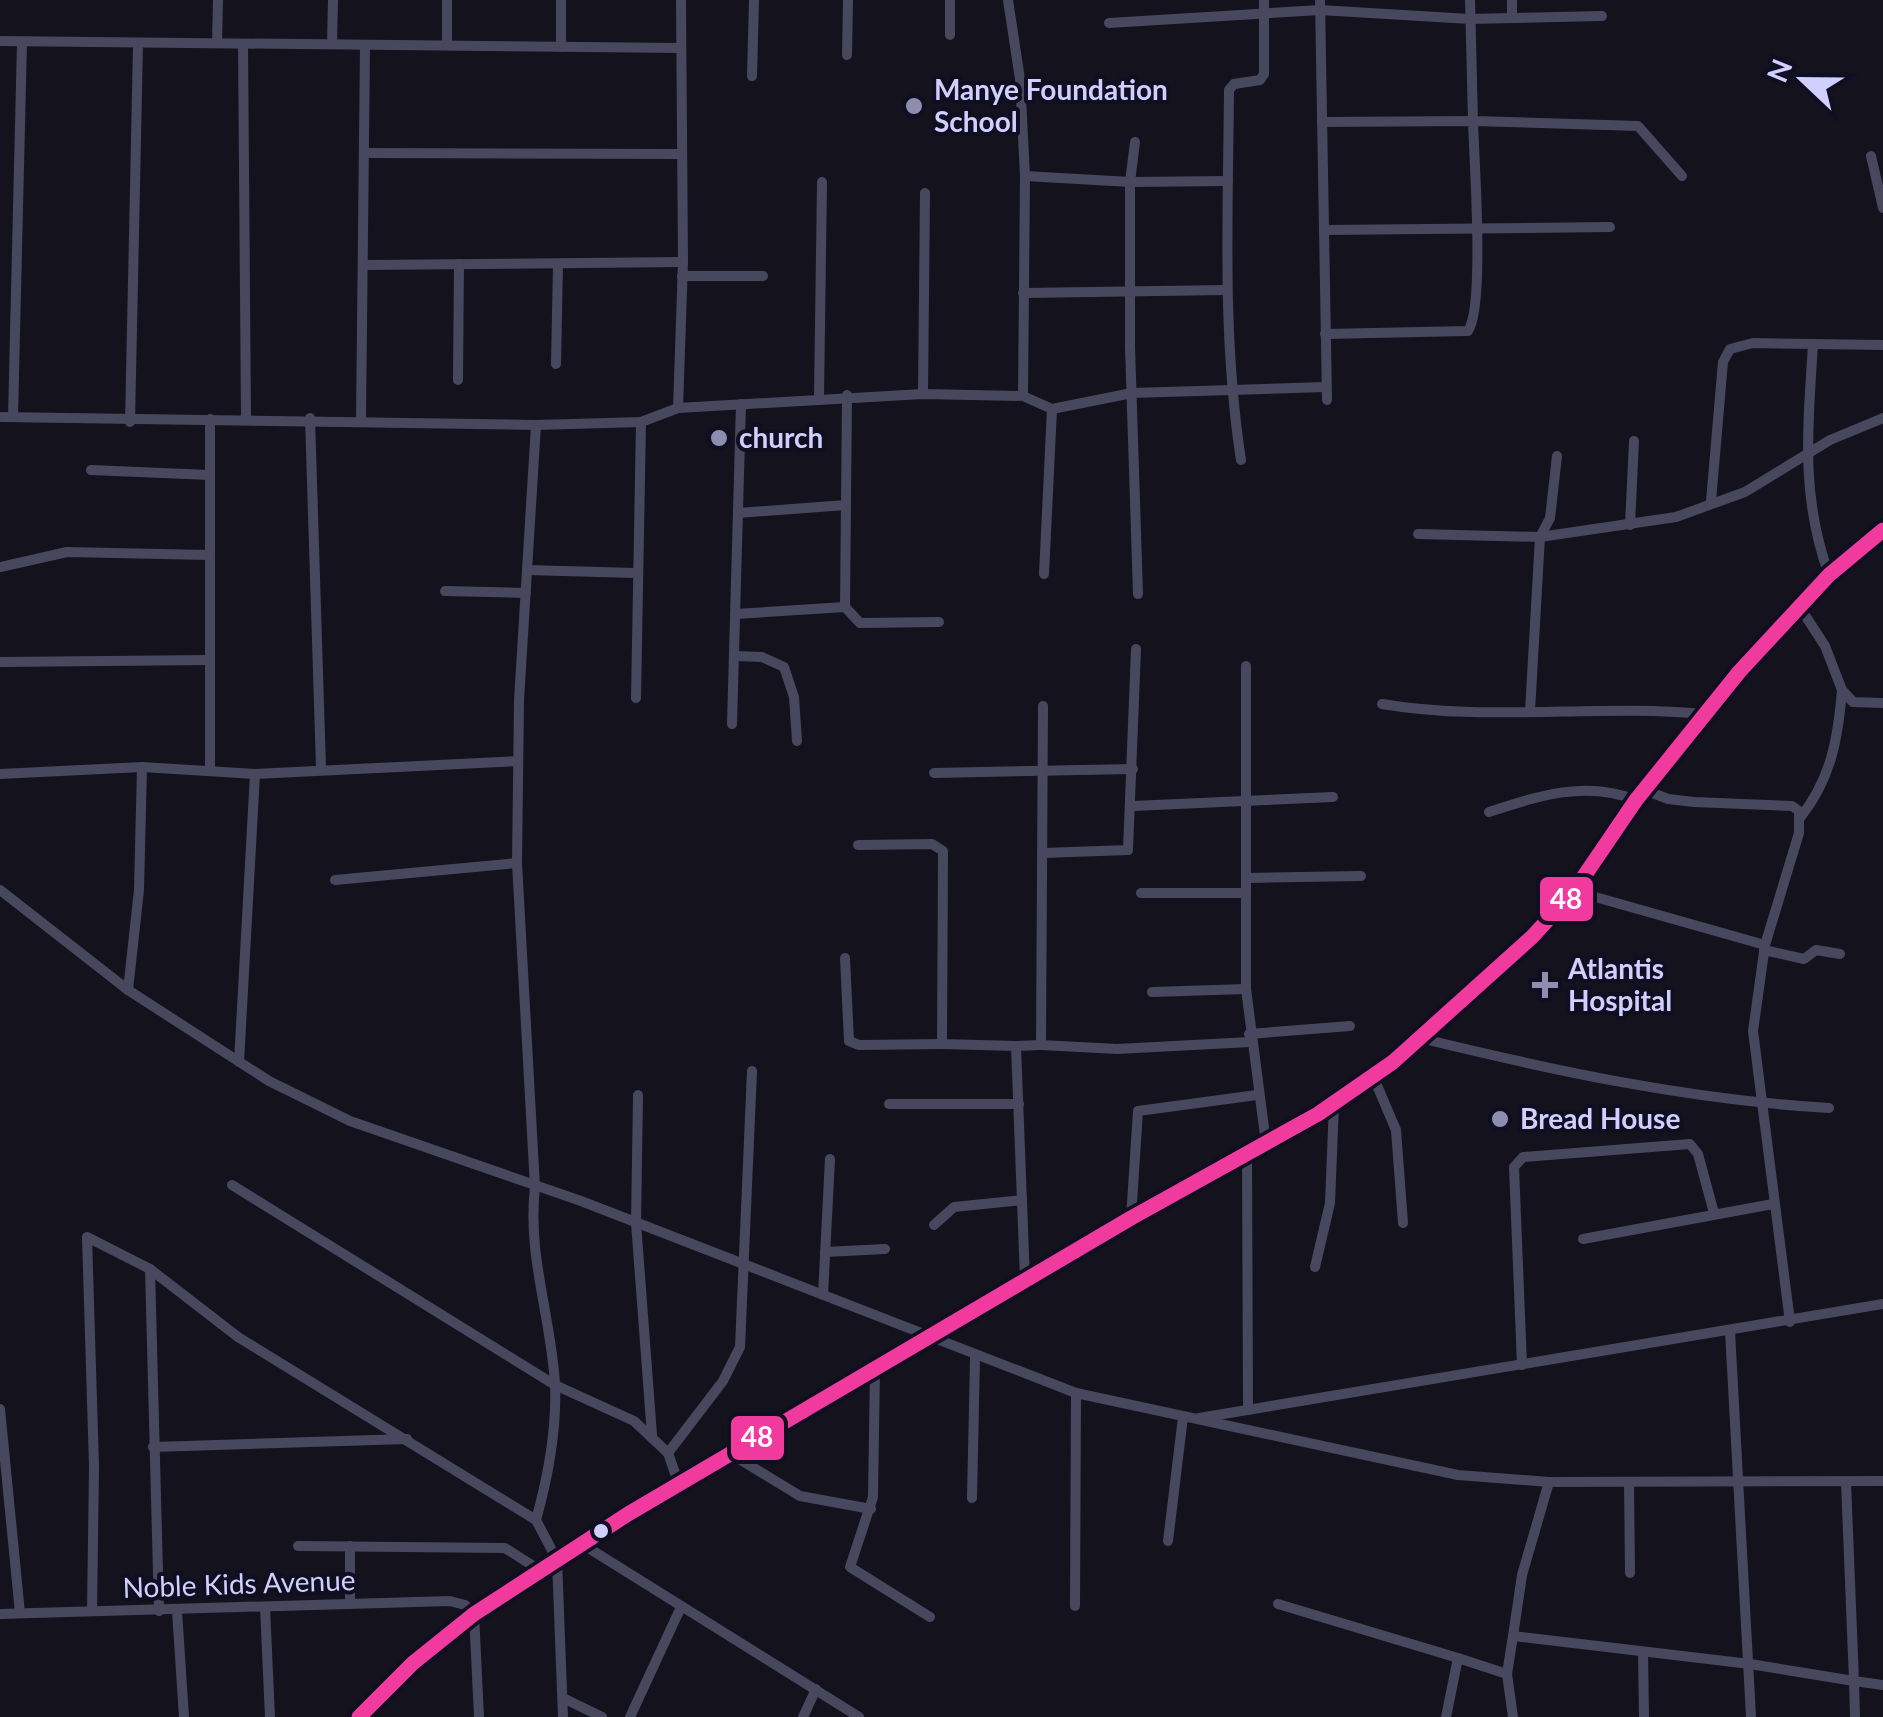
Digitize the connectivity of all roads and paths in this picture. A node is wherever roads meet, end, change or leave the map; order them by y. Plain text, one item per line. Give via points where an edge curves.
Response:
1 (218, 0) edge
2 (333, 0) edge
3 (447, 0) edge
4 (561, 0) edge
5 (681, 0) edge
6 (754, 0) edge
7 (848, 0) edge
8 (950, 0) edge
9 (1008, 0) edge
10 (1264, 0) edge
11 (1470, 0) edge
12 (1512, 0) edge
13 (1320, 5) edge
14 (1266, 16) junction
15 (1512, 16) junction
16 (1602, 16) dead end
17 (1470, 19) junction
18 (1109, 23) dead end
19 (950, 34) dead end
20 (0, 41) edge
21 (22, 42) junction
22 (218, 43) junction
23 (138, 44) junction
24 (243, 44) junction
25 (332, 44) junction
26 (447, 44) junction
27 (365, 46) junction
28 (561, 47) junction
29 (681, 48) junction
30 (847, 55) dead end
31 (752, 76) dead end
32 (1473, 121) junction
33 (1322, 122) junction
34 (1135, 142) dead end
35 (364, 153) junction
36 (680, 154) junction
37 (1871, 156) dead end
38 (1024, 176) junction
39 (1682, 176) dead end
40 (1228, 180) junction
41 (822, 182) dead end
42 (1130, 182) junction
43 (924, 192) dead end
44 (1883, 208) edge
45 (1475, 226) junction
46 (1610, 227) dead end
47 (1325, 230) junction
48 (683, 262) junction
49 (459, 264) junction
50 (558, 264) junction
51 (364, 265) junction
52 (682, 276) junction
53 (762, 276) dead end
54 (1130, 290) junction
55 (1226, 290) junction
56 (1023, 293) junction
57 (1326, 334) junction
58 (1813, 344) junction
59 (1883, 345) edge
60 (556, 364) dead end
61 (458, 380) dead end
62 (1326, 387) junction
63 (1230, 388) junction
64 (1132, 393) junction
65 (924, 394) junction
66 (847, 396) junction
67 (1024, 396) junction
68 (819, 398) junction
69 (1326, 400) dead end
70 (741, 404) junction
71 (678, 408) junction
72 (1052, 409) junction
73 (0, 417) edge
74 (13, 417) junction
75 (310, 418) junction
76 (1883, 418) edge
77 (210, 419) junction
78 (246, 419) junction
79 (361, 420) junction
80 (130, 422) junction
81 (641, 422) junction
82 (536, 425) junction
83 (1634, 440) dead end
84 (1556, 456) dead end
85 (1806, 457) junction
86 (1240, 460) dead end
87 (91, 470) dead end
88 (210, 475) junction
89 (1711, 501) junction
90 (846, 505) junction
91 (738, 513) junction
92 (1630, 525) junction
93 (1883, 530) edge
94 (1418, 534) dead end
95 (1540, 537) junction
96 (209, 555) junction
97 (0, 567) edge
98 (528, 570) junction
99 (635, 573) junction
100 (1044, 574) dead end
101 (1829, 575) junction
102 (445, 590) dead end
103 (526, 593) junction
104 (1138, 594) dead end
105 (1800, 606) junction
106 (845, 607) junction
107 (736, 614) junction
108 (939, 622) dead end
109 (1136, 649) dead end
110 (734, 656) junction
111 (209, 660) junction
112 (0, 662) edge
113 (1246, 666) dead end
114 (1842, 690) junction
115 (636, 698) dead end
116 (1382, 704) dead end
117 (1883, 704) edge
118 (1043, 706) dead end
119 (1530, 711) junction
120 (1704, 714) junction
121 (732, 724) dead end
122 (797, 741) dead end
123 (518, 760) junction
124 (142, 768) junction
125 (321, 768) junction
126 (1045, 769) junction
127 (1133, 769) junction
128 (210, 771) junction
129 (934, 772) dead end
130 (0, 774) edge
131 (255, 774) junction
132 (1645, 790) junction
133 (1332, 797) dead end
134 (1636, 800) junction
135 (1246, 803) junction
136 (1132, 806) junction
137 (1489, 812) dead end
138 (1800, 818) junction
139 (858, 845) dead end
140 (1044, 852) junction
141 (517, 863) junction
142 (1361, 876) dead end
143 (1246, 878) junction
144 (335, 880) dead end
145 (0, 890) edge
146 (1574, 891) junction
147 (1142, 892) dead end
148 (1246, 893) junction
149 (1764, 948) junction
150 (1840, 954) dead end
151 (845, 958) dead end
152 (128, 990) junction
153 (1246, 990) junction
154 (1152, 992) dead end
155 (1350, 1026) dead end
156 (1250, 1038) junction
157 (1420, 1038) junction
158 (942, 1044) junction
159 (1041, 1045) junction
160 (1016, 1046) junction
161 (239, 1062) junction
162 (752, 1071) dead end
163 (1373, 1076) junction
164 (638, 1095) dead end
165 (1257, 1096) junction
166 (889, 1104) dead end
167 (1019, 1104) junction
168 (1334, 1104) junction
169 (1764, 1104) junction
170 (1829, 1108) dead end
171 (1266, 1143) junction
172 (1247, 1154) junction
173 (830, 1158) dead end
174 (232, 1186) dead end
175 (534, 1186) junction
176 (1022, 1200) junction
177 (1774, 1204) junction
178 (1714, 1213) junction
179 (1131, 1218) junction
180 (636, 1223) junction
181 (1403, 1224) dead end
182 (934, 1225) dead end
183 (1582, 1239) dead end
184 (885, 1249) dead end
185 (825, 1252) junction
186 (746, 1266) junction
187 (1315, 1267) dead end
188 (150, 1269) junction
189 (1025, 1280) junction
190 (823, 1295) junction
191 (1883, 1304) edge
192 (1790, 1322) junction
193 (1730, 1332) junction
194 (931, 1336) junction
195 (976, 1358) junction
196 (1522, 1365) junction
197 (874, 1368) junction
198 (555, 1385) junction
199 (1076, 1393) junction
200 (0, 1409) edge
201 (1248, 1410) junction
202 (1188, 1418) junction
203 (652, 1435) junction
204 (408, 1440) junction
205 (153, 1447) junction
206 (668, 1453) junction
207 (731, 1454) junction
208 (1883, 1481) edge
209 (678, 1482) junction
210 (1549, 1482) junction
211 (1846, 1482) junction
212 (1629, 1483) junction
213 (1739, 1483) junction
214 (972, 1498) dead end
215 (871, 1509) junction
216 (536, 1520) junction
217 (1168, 1541) dead end
218 (582, 1544) junction
219 (298, 1546) dead end
220 (350, 1546) junction
221 (557, 1560) junction
222 (541, 1571) junction
223 (1630, 1573) dead end
224 (350, 1604) junction
225 (1278, 1604) dead end
226 (681, 1606) junction
227 (1075, 1606) dead end
228 (265, 1607) junction
229 (177, 1610) junction
230 (92, 1611) junction
231 (159, 1611) junction
232 (20, 1613) junction
233 (0, 1614) edge
234 (474, 1614) junction
235 (930, 1616) dead end
236 (1513, 1636) junction
237 (1643, 1652) junction
238 (1458, 1658) junction
239 (1750, 1664) junction
240 (1507, 1674) junction
241 (1854, 1681) junction
242 (1883, 1685) edge
243 (816, 1689) junction
244 (562, 1698) junction
245 (365, 1714) edge
246 (184, 1717) edge
247 (270, 1717) edge
248 (479, 1717) edge
249 (562, 1717) edge
250 (602, 1717) edge
251 (630, 1717) edge
252 (804, 1717) edge
253 (859, 1717) edge
254 (1446, 1717) edge
255 (1514, 1717) edge
256 (1644, 1717) edge
257 (1751, 1717) edge
258 (1855, 1717) edge

1 - 22 street
2 - 25 street
3 - 26 street
4 - 28 street
5 - 29 street
6 - 31 street
7 - 30 street
8 - 19 street
9 - 38 street
10 - 14 street
11 - 17 street
12 - 15 street
13 - 14 street
13 - 17 street
13 - 33 street
14 - 18 street
14 - 40 street via 1264,74 1229,90
15 - 16 street
15 - 17 street
17 - 32 street
20 - 21 street
21 - 23 street
21 - 74 street
22 - 23 street
22 - 24 street
23 - 80 street
24 - 25 street
24 - 78 street
25 - 27 street
26 - 27 street
26 - 28 street
27 - 35 street
28 - 29 street
29 - 36 street
32 - 33 street
32 - 39 street via 1638,126
32 - 45 street
33 - 47 street
34 - 42 street
35 - 36 street
35 - 51 street
36 - 48 street
37 - 44 street
38 - 42 street
38 - 56 street
40 - 42 street
40 - 55 street
41 - 68 street
42 - 54 street
43 - 65 street
45 - 46 street
45 - 47 street
45 - 57 street via 1476,316 1468,331
47 - 57 street
48 - 50 street
48 - 52 street
49 - 50 street
49 - 51 street
49 - 61 street
50 - 60 street
51 - 79 street
52 - 53 street
52 - 71 street
54 - 55 street
54 - 56 street
54 - 64 street
55 - 63 street
56 - 67 street
57 - 62 street
58 - 59 street
58 - 85 street
58 - 89 street via 1730,348 1722,362
62 - 63 street
62 - 69 street
63 - 64 street
63 - 86 street
64 - 72 street
64 - 104 street
65 - 66 street
65 - 67 street
66 - 68 street
66 - 90 street
67 - 72 street
68 - 70 street
70 - 71 street
70 - 91 street
71 - 81 street
72 - 100 street
73 - 74 street
74 - 80 street
75 - 78 street
75 - 79 street
75 - 125 street
76 - 85 street
77 - 78 street
77 - 80 street
77 - 88 street
79 - 82 street
81 - 82 street
81 - 99 street
82 - 98 street
83 - 92 street
84 - 95 street via 1550,518
85 - 89 street via 1745,492
85 - 101 street via 1812,529
87 - 88 street
88 - 96 street
89 - 92 street via 1676,517
90 - 91 street
90 - 106 street
91 - 107 street
92 - 95 street
93 - 101 street
94 - 95 street
95 - 119 street
96 - 97 street via 67,552
96 - 111 street
98 - 99 street
98 - 103 street
99 - 115 street
101 - 105 street
102 - 103 street
103 - 123 street
105 - 114 street
105 - 120 street
106 - 107 street
106 - 108 street via 860,624
107 - 110 street
109 - 127 street
110 - 121 street
110 - 122 street via 762,657 784,668
111 - 112 street
111 - 128 street
113 - 135 street
114 - 117 street via 1854,702
114 - 138 street via 1832,757 1818,795
116 - 119 street via 1440,714
118 - 126 street
119 - 120 street
120 - 132 street
123 - 125 street
123 - 141 street
124 - 128 street
124 - 130 street
124 - 152 street
125 - 131 street
126 - 127 street
126 - 129 street
126 - 140 street
127 - 136 street
128 - 131 street
131 - 161 street
132 - 134 street
132 - 138 street via 1694,802 1792,806
133 - 135 street
134 - 137 street via 1590,789
134 - 146 street
135 - 136 street
135 - 143 street
136 - 140 street via 1128,850
138 - 149 street
139 - 158 street via 932,844 943,851
140 - 159 street
141 - 144 street
141 - 175 street
142 - 143 street
143 - 148 street
145 - 152 street
146 - 149 street
146 - 157 street
147 - 148 street
148 - 153 street
149 - 150 street via 1804,959 1816,950
149 - 169 street via 1754,1031
151 - 158 street via 849,1041
152 - 161 street
153 - 154 street
153 - 156 street
155 - 156 street
156 - 159 street via 1118,1049
156 - 165 street
157 - 163 street
157 - 169 street via 1573,1076
158 - 160 street
159 - 160 street
160 - 167 street
161 - 175 street via 350,1122
162 - 186 street
163 - 168 street
163 - 181 street via 1396,1130
164 - 180 street
165 - 171 street
165 - 179 street via 1138,1111
166 - 167 street
167 - 176 street
168 - 171 street
168 - 187 street via 1330,1202
169 - 170 street
169 - 177 street
171 - 172 street
172 - 179 street
172 - 201 street
173 - 185 street
174 - 198 street
175 - 180 street
175 - 198 street via 530,1234
176 - 182 street via 954,1207
176 - 189 street
177 - 178 street
177 - 192 street
178 - 183 street
178 - 196 street via 1690,1144 1523,1157 1514,1167
179 - 189 street
180 - 186 street
180 - 203 street
184 - 185 street
185 - 190 street
186 - 190 street
186 - 206 street via 736,1360
188 - 204 street via 238,1337
188 - 205 street
188 - 230 street via 87,1237
189 - 194 street
190 - 194 street
191 - 192 street
192 - 193 street
193 - 196 street
193 - 213 street
194 - 195 street
194 - 197 street
195 - 199 street
195 - 214 street
196 - 201 street
197 - 207 street
197 - 215 street
198 - 203 street
198 - 216 street
199 - 202 street
199 - 227 street
200 - 232 street
201 - 202 street
202 - 210 street via 1458,1475
202 - 217 street
203 - 206 street
204 - 205 street
204 - 216 street
205 - 231 street
206 - 209 street
207 - 209 street
207 - 215 street via 811,1501
208 - 211 street
209 - 218 street
210 - 212 street
210 - 236 street via 1522,1575
211 - 213 street
211 - 241 street
212 - 213 street
212 - 223 street
213 - 239 street
215 - 235 street via 850,1568
216 - 221 street
218 - 221 street
218 - 226 street
219 - 220 street
220 - 222 street via 505,1548
220 - 224 street
221 - 222 street
221 - 244 street
222 - 234 street
224 - 228 street, Noble Kids Avenue
224 - 234 street, Noble Kids Avenue via 450,1601
225 - 238 street
226 - 243 street
226 - 251 street
228 - 229 street, Noble Kids Avenue
228 - 247 street
229 - 231 street, Noble Kids Avenue
229 - 246 street
230 - 231 street, Noble Kids Avenue
230 - 232 street, Noble Kids Avenue
232 - 233 street, Noble Kids Avenue
234 - 245 street
234 - 248 street
236 - 237 street
236 - 240 street
237 - 239 street
237 - 256 street
238 - 240 street
238 - 254 street
239 - 241 street
239 - 257 street
240 - 255 street
241 - 242 street
241 - 258 street
243 - 252 street
243 - 253 street
244 - 249 street
244 - 250 street

